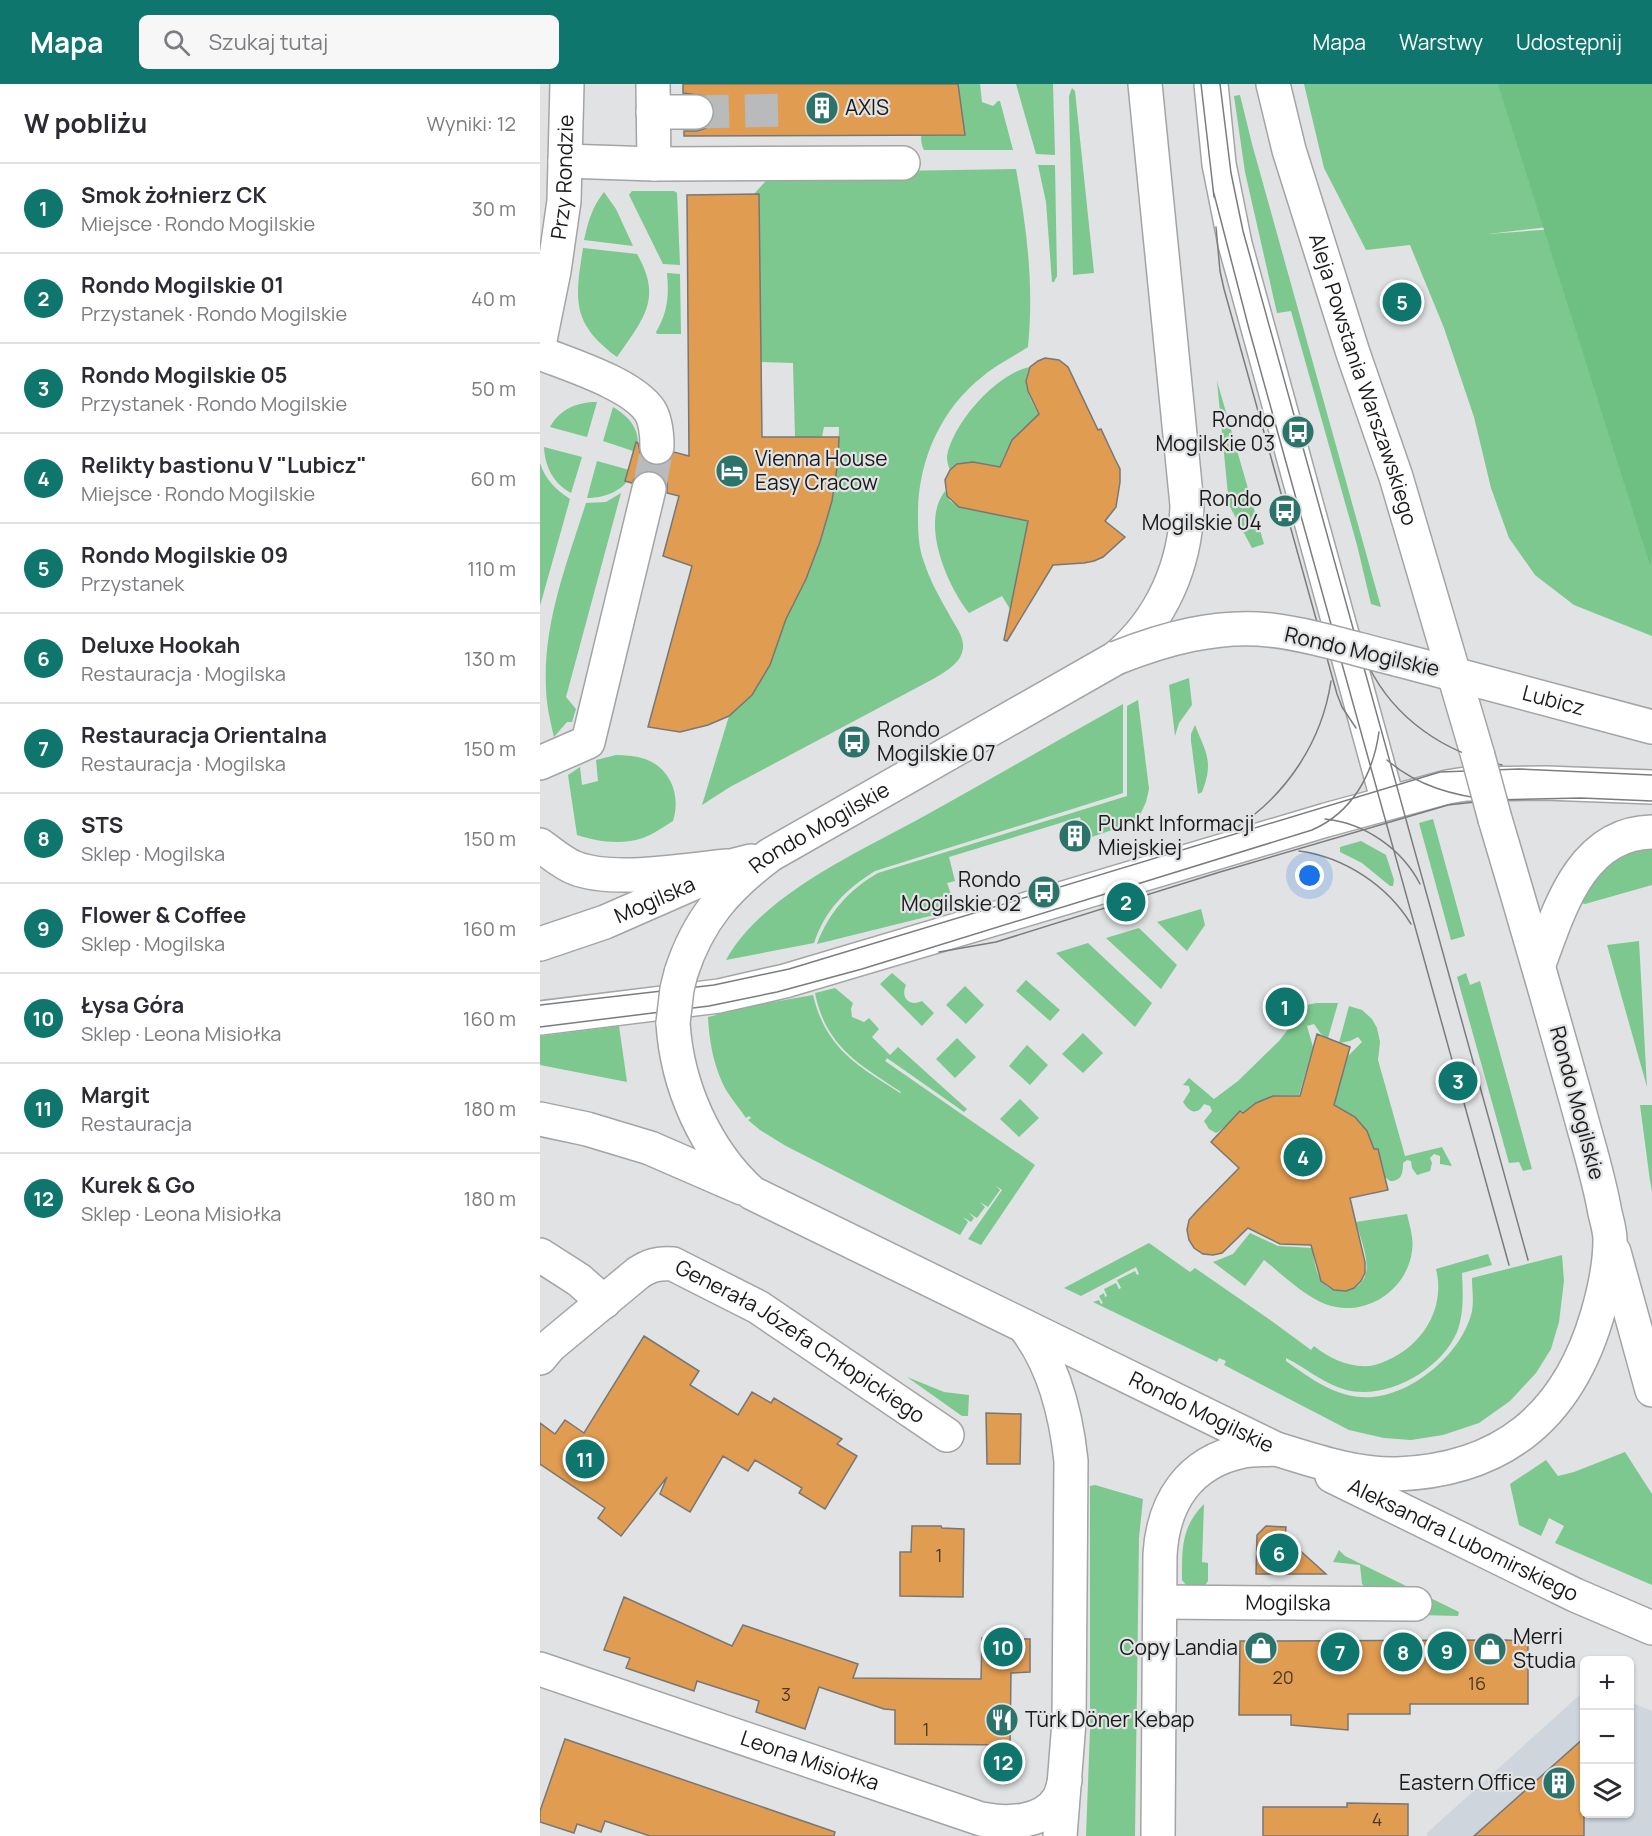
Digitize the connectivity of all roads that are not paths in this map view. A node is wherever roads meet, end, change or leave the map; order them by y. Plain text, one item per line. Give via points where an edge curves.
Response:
1 (567, 84) edge
2 (1145, 84) edge
3 (1211, 84) edge
4 (1273, 84) edge
5 (653, 98) edge
6 (696, 112) tunnel mouth
7 (566, 161) junction
8 (903, 163) dead end
9 (654, 164) junction
10 (540, 340) edge
11 (540, 353) edge
12 (657, 447) tunnel mouth
13 (649, 489) tunnel mouth
14 (1116, 658) junction
15 (1453, 674) junction
16 (1652, 727) edge
17 (540, 763) edge
18 (1652, 787) edge
19 (1388, 802) junction
20 (1652, 832) edge
21 (540, 844) edge
22 (770, 855) junction
23 (735, 865) junction
24 (540, 944) edge
25 (1539, 964) junction
26 (540, 1018) edge
27 (540, 1119) edge
28 (752, 1193) junction
29 (1610, 1238) junction
30 (540, 1256) edge
31 (604, 1302) junction
32 (1024, 1326) junction
33 (540, 1358) edge
34 (1652, 1390) edge
35 (947, 1435) dead end
36 (1276, 1449) junction
37 (1160, 1602) junction
38 (1415, 1604) dead end
39 (1652, 1628) edge
40 (540, 1669) edge
41 (1065, 1780) junction
42 (1060, 1836) edge
43 (1158, 1836) edge

1 - 7 main road, Przy Rondzie
2 - 14 main road via 1187,505 1179,563 1165,598 1138,637
3 - 19 main road via 1235,244
4 - 15 main road, Aleja Powstania Warszawskiego via 1289,150 1396,477
5 - 6 main road
5 - 9 main road
7 - 9 main road
7 - 10 main road, Przy Rondzie via 559,240
8 - 9 main road
11 - 12 main road via 614,384 641,401 655,422
13 - 17 main road via 588,742
14 - 15 main road, Rondo Mogilskie, bridge via 1166,640 1226,629 1269,630
14 - 22 main road, Rondo Mogilskie
15 - 16 main road, Lubicz
15 - 25 main road, Rondo Mogilskie, bridge
18 - 19 main road via 1466,784
19 - 26 main road via 785,981 719,996
20 - 25 main road via 1622,838 1587,861 1564,900
21 - 23 main road via 574,867 604,874
22 - 23 main road, Mogilska
22 - 28 main road, Rondo Mogilskie, bridge via 716,905 692,942 677,989 673,1023 680,1069 698,1117 729,1168
23 - 24 main road, Mogilska via 605,922
25 - 29 main road, Rondo Mogilskie
27 - 28 main road via 650,1148
28 - 32 main road, Rondo Mogilskie
29 - 34 main road
29 - 36 main road, Rondo Mogilskie via 1600,1306 1578,1366 1543,1415 1513,1441 1459,1466 1395,1474 1338,1467
30 - 31 main road via 573,1276
31 - 33 main road, Generała Józefa Chłopickiego
31 - 35 main road, Generała Józefa Chłopickiego via 650,1265 673,1264 686,1269 758,1307
32 - 36 main road, Rondo Mogilskie
32 - 41 main road via 1043,1354 1060,1400 1069,1443 1069,1722
36 - 37 main road via 1243,1452 1210,1464 1184,1484 1171,1505 1161,1534
36 - 39 main road, Aleksandra Lubomirskiego via 1575,1595
37 - 38 main road, Mogilska
37 - 43 main road
40 - 41 main road, Leona Misiołka via 981,1819 1001,1823 1038,1816 1060,1798
41 - 42 main road

